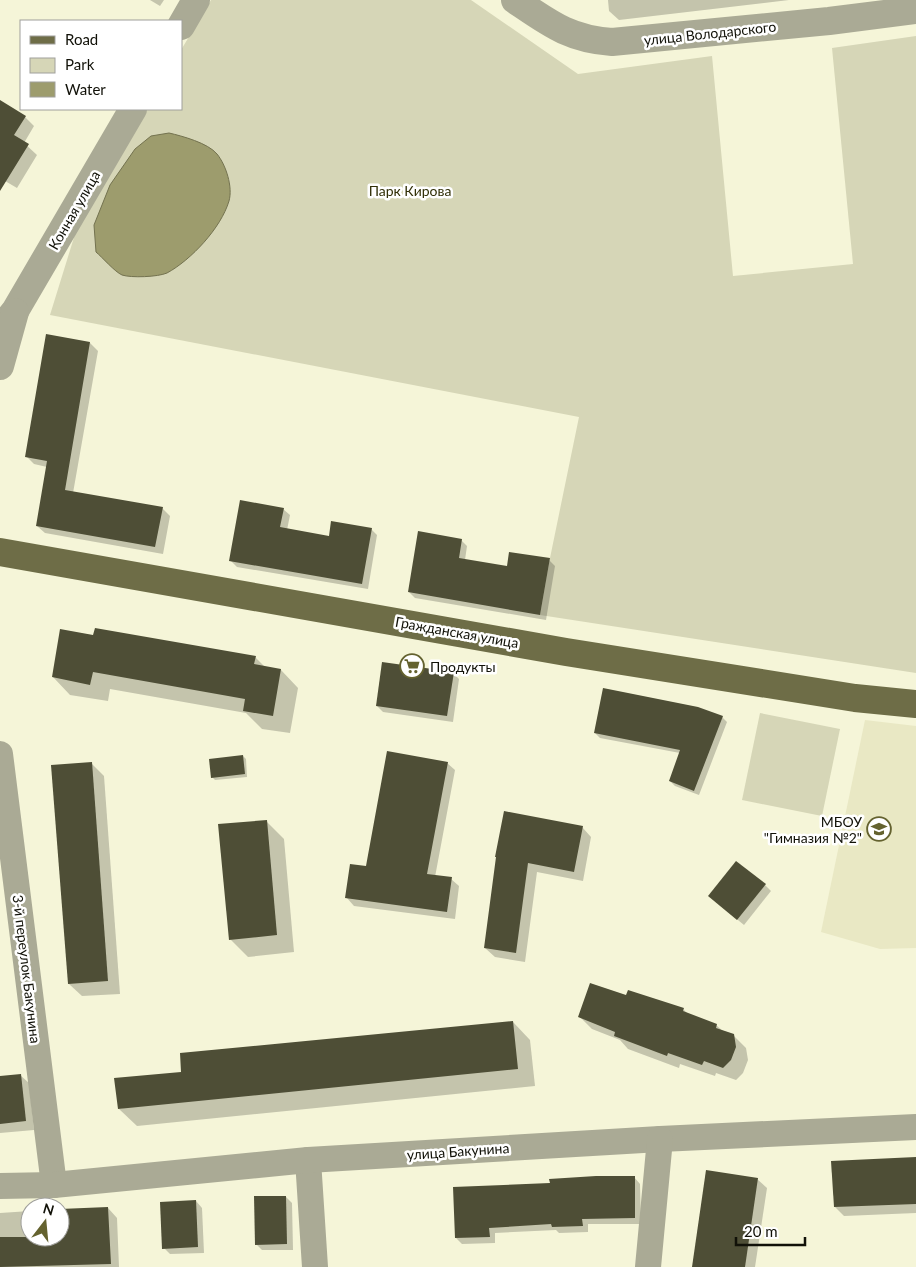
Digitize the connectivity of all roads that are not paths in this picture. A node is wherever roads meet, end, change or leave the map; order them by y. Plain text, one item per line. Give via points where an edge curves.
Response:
1 (196, 0) edge
2 (515, 0) edge
3 (916, 10) edge
4 (182, 24) edge
5 (132, 110) edge
6 (7, 320) edge
7 (0, 366) edge
8 (0, 552) edge
9 (916, 704) edge
10 (0, 754) edge
11 (916, 1127) edge
12 (660, 1138) junction
13 (308, 1160) junction
14 (54, 1185) junction
15 (0, 1186) edge
16 (315, 1267) edge
17 (648, 1267) edge

1 - 4 street
2 - 3 street, улица Володарского via 565,32 612,42 829,22
5 - 6 street, Конная улица
6 - 7 street, Конная улица
8 - 9 main road, Гражданская улица via 566,652 855,698
10 - 14 street, 3-й переулок Бакунина
11 - 12 street, улица Бакунина
12 - 13 street, улица Бакунина
12 - 17 street
13 - 14 street, улица Бакунина
13 - 16 street
14 - 15 street, улица Бакунина

